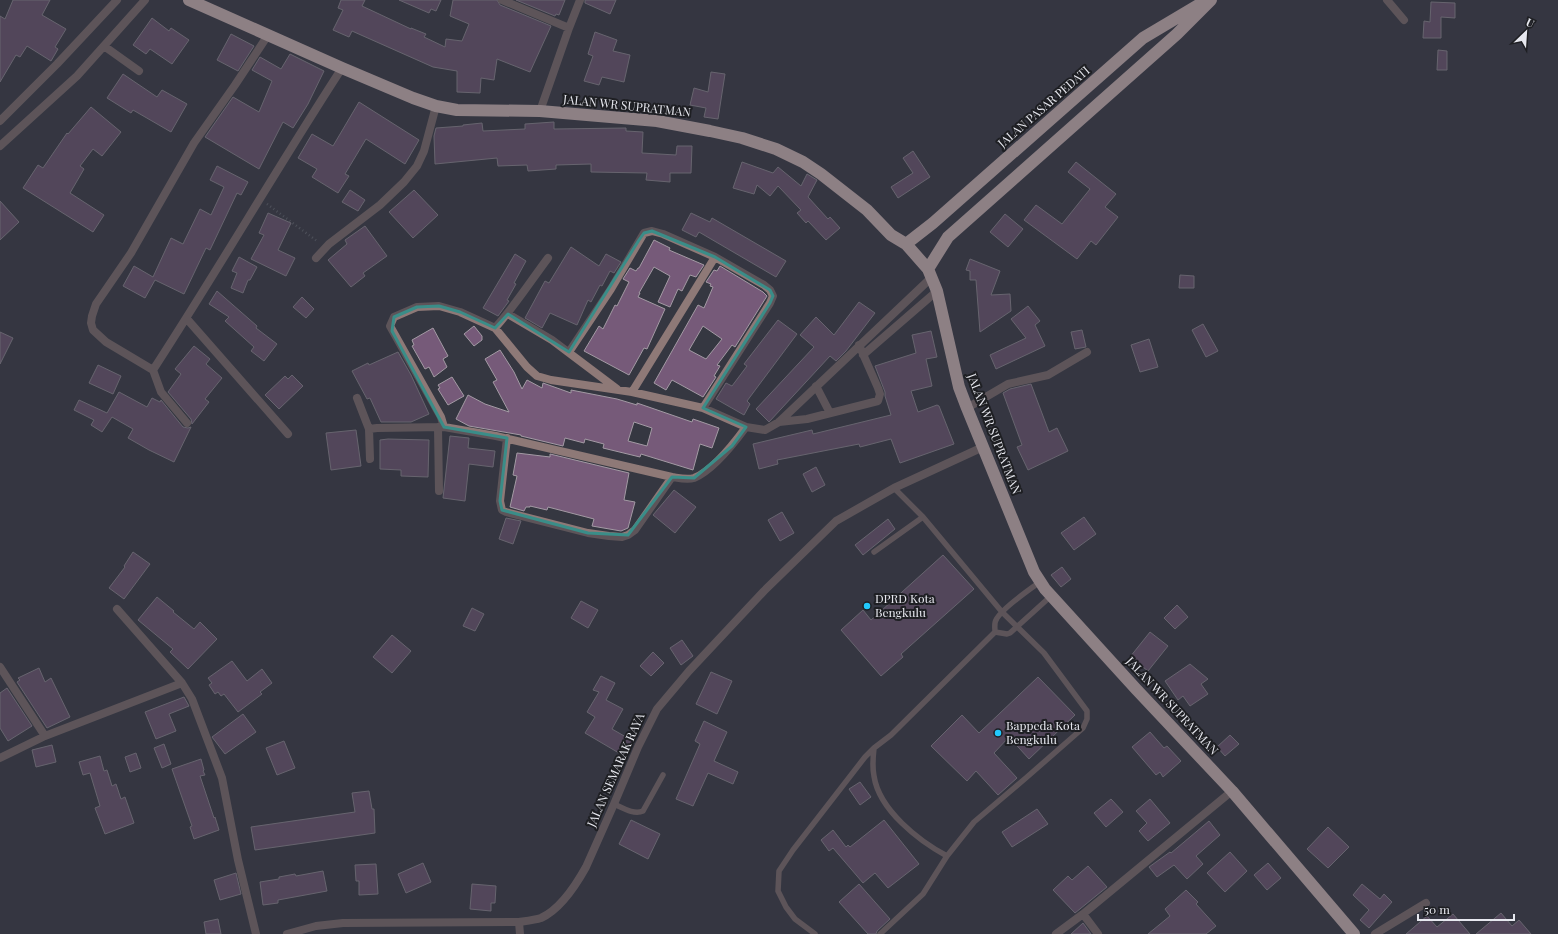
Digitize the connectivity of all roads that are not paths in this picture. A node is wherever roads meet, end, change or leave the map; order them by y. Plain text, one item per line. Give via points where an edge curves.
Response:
1 (117, 0) edge
2 (145, 0) edge
3 (189, 0) edge
4 (502, 0) edge
5 (580, 0) edge
6 (1207, 0) edge
7 (1211, 0) edge
8 (1387, 0) edge
9 (1404, 20) dead end
10 (568, 28) junction
11 (268, 35) junction
12 (104, 46) junction
13 (342, 68) junction
14 (139, 71) dead end
15 (436, 106) junction
16 (540, 111) junction
17 (0, 121) edge
18 (0, 146) edge
19 (906, 244) junction
20 (716, 257) junction
21 (316, 258) dead end
22 (548, 258) dead end
23 (930, 273) junction
24 (937, 291) junction
25 (508, 314) junction
26 (187, 319) junction
27 (495, 328) junction
28 (859, 345) junction
29 (569, 352) junction
30 (1087, 352) dead end
31 (863, 355) junction
32 (153, 370) junction
33 (816, 386) junction
34 (619, 390) junction
35 (632, 392) junction
36 (357, 398) dead end
37 (703, 408) junction
38 (967, 408) junction
39 (830, 413) junction
40 (779, 422) junction
41 (187, 423) dead end
42 (441, 427) junction
43 (746, 427) junction
44 (369, 429) junction
45 (288, 434) dead end
46 (507, 438) junction
47 (983, 447) junction
48 (370, 459) dead end
49 (672, 477) junction
50 (894, 488) junction
51 (439, 491) dead end
52 (923, 517) junction
53 (874, 552) dead end
54 (1040, 582) junction
55 (1051, 596) junction
56 (117, 609) dead end
57 (1002, 612) junction
58 (1017, 627) junction
59 (995, 632) junction
60 (0, 667) edge
61 (182, 683) junction
62 (45, 736) junction
63 (874, 748) junction
64 (0, 758) edge
65 (663, 775) dead end
66 (1232, 791) junction
67 (614, 804) junction
68 (947, 856) junction
69 (1426, 903) dead end
70 (1083, 914) junction
71 (520, 922) junction
72 (256, 934) edge
73 (287, 934) edge
74 (520, 934) edge
75 (815, 934) edge
76 (880, 934) edge
77 (1056, 934) edge
78 (1098, 934) edge
79 (1354, 934) edge
80 (1375, 934) edge

1 - 17 street
2 - 12 street
3 - 11 highway, JALAN WR SUPRATMAN
4 - 10 street
5 - 10 street
6 - 19 highway, JALAN PASAR PEDATI via 1143,38 939,218
7 - 23 highway via 1177,34 948,237
8 - 9 street
10 - 16 street
11 - 13 highway, JALAN WR SUPRATMAN
11 - 32 street via 194,143 131,253 96,304 91,322 93,330 106,342
12 - 14 street
12 - 18 street via 77,76
13 - 15 highway, JALAN WR SUPRATMAN
13 - 26 street
15 - 16 highway, JALAN WR SUPRATMAN via 464,110
15 - 21 street via 424,151 404,182
16 - 19 highway, JALAN WR SUPRATMAN via 657,121 710,130 776,149 821,174 867,210 891,235
19 - 23 highway, JALAN WR SUPRATMAN
20 - 29 street via 663,234 652,231 644,233
20 - 35 street
20 - 37 street via 764,285 773,296
22 - 25 street
23 - 24 highway, JALAN WR SUPRATMAN
23 - 28 street
24 - 31 street
24 - 38 highway, JALAN WR SUPRATMAN
25 - 27 street
25 - 29 street
26 - 32 street
26 - 45 street
27 - 34 street via 537,376
27 - 42 street via 460,312 439,306 417,307 394,317 391,322 392,331 441,418
28 - 31 street
28 - 33 street
29 - 34 street
30 - 38 street via 1048,375 1008,384
31 - 39 street via 880,394 878,401
32 - 41 street via 162,392
33 - 39 street
33 - 40 street
34 - 35 street
35 - 37 street
36 - 44 street
37 - 43 street
38 - 47 highway, JALAN WR SUPRATMAN
39 - 40 street
40 - 43 street via 765,430
42 - 44 street
42 - 46 street
42 - 51 street
43 - 49 street via 732,446 694,478
44 - 48 street
46 - 49 street
46 - 49 street via 500,501 502,510 588,533 615,537 628,535 635,530
47 - 50 street, JALAN SEMARAK RAYA
47 - 54 highway, JALAN WR SUPRATMAN
50 - 52 lane
50 - 67 street, JALAN SEMARAK RAYA via 836,521 764,591 665,698 651,719
52 - 53 lane
52 - 57 lane
54 - 55 highway, JALAN WR SUPRATMAN
54 - 57 lane
55 - 58 lane
55 - 66 highway, JALAN WR SUPRATMAN
56 - 61 street
57 - 58 lane
57 - 59 lane via 995,621
58 - 59 lane via 1007,634
58 - 68 lane via 1044,653 1087,711 1087,719 1083,728 974,822
59 - 63 lane via 891,735
60 - 62 street
61 - 62 street
61 - 72 street via 192,698 222,778
62 - 64 street
63 - 68 lane via 874,777 882,799 920,840
63 - 75 lane via 779,871 778,891 786,907 795,919
65 - 67 lane via 643,811 634,813
66 - 70 street
66 - 79 highway, JALAN WR SUPRATMAN
67 - 71 street, JALAN SEMARAK RAYA via 586,867 575,885 559,904 541,918
68 - 76 lane via 923,894
69 - 80 street
70 - 77 street
70 - 78 street
71 - 73 street, JALAN SEMARAK RAYA via 343,923 316,926
71 - 74 street

